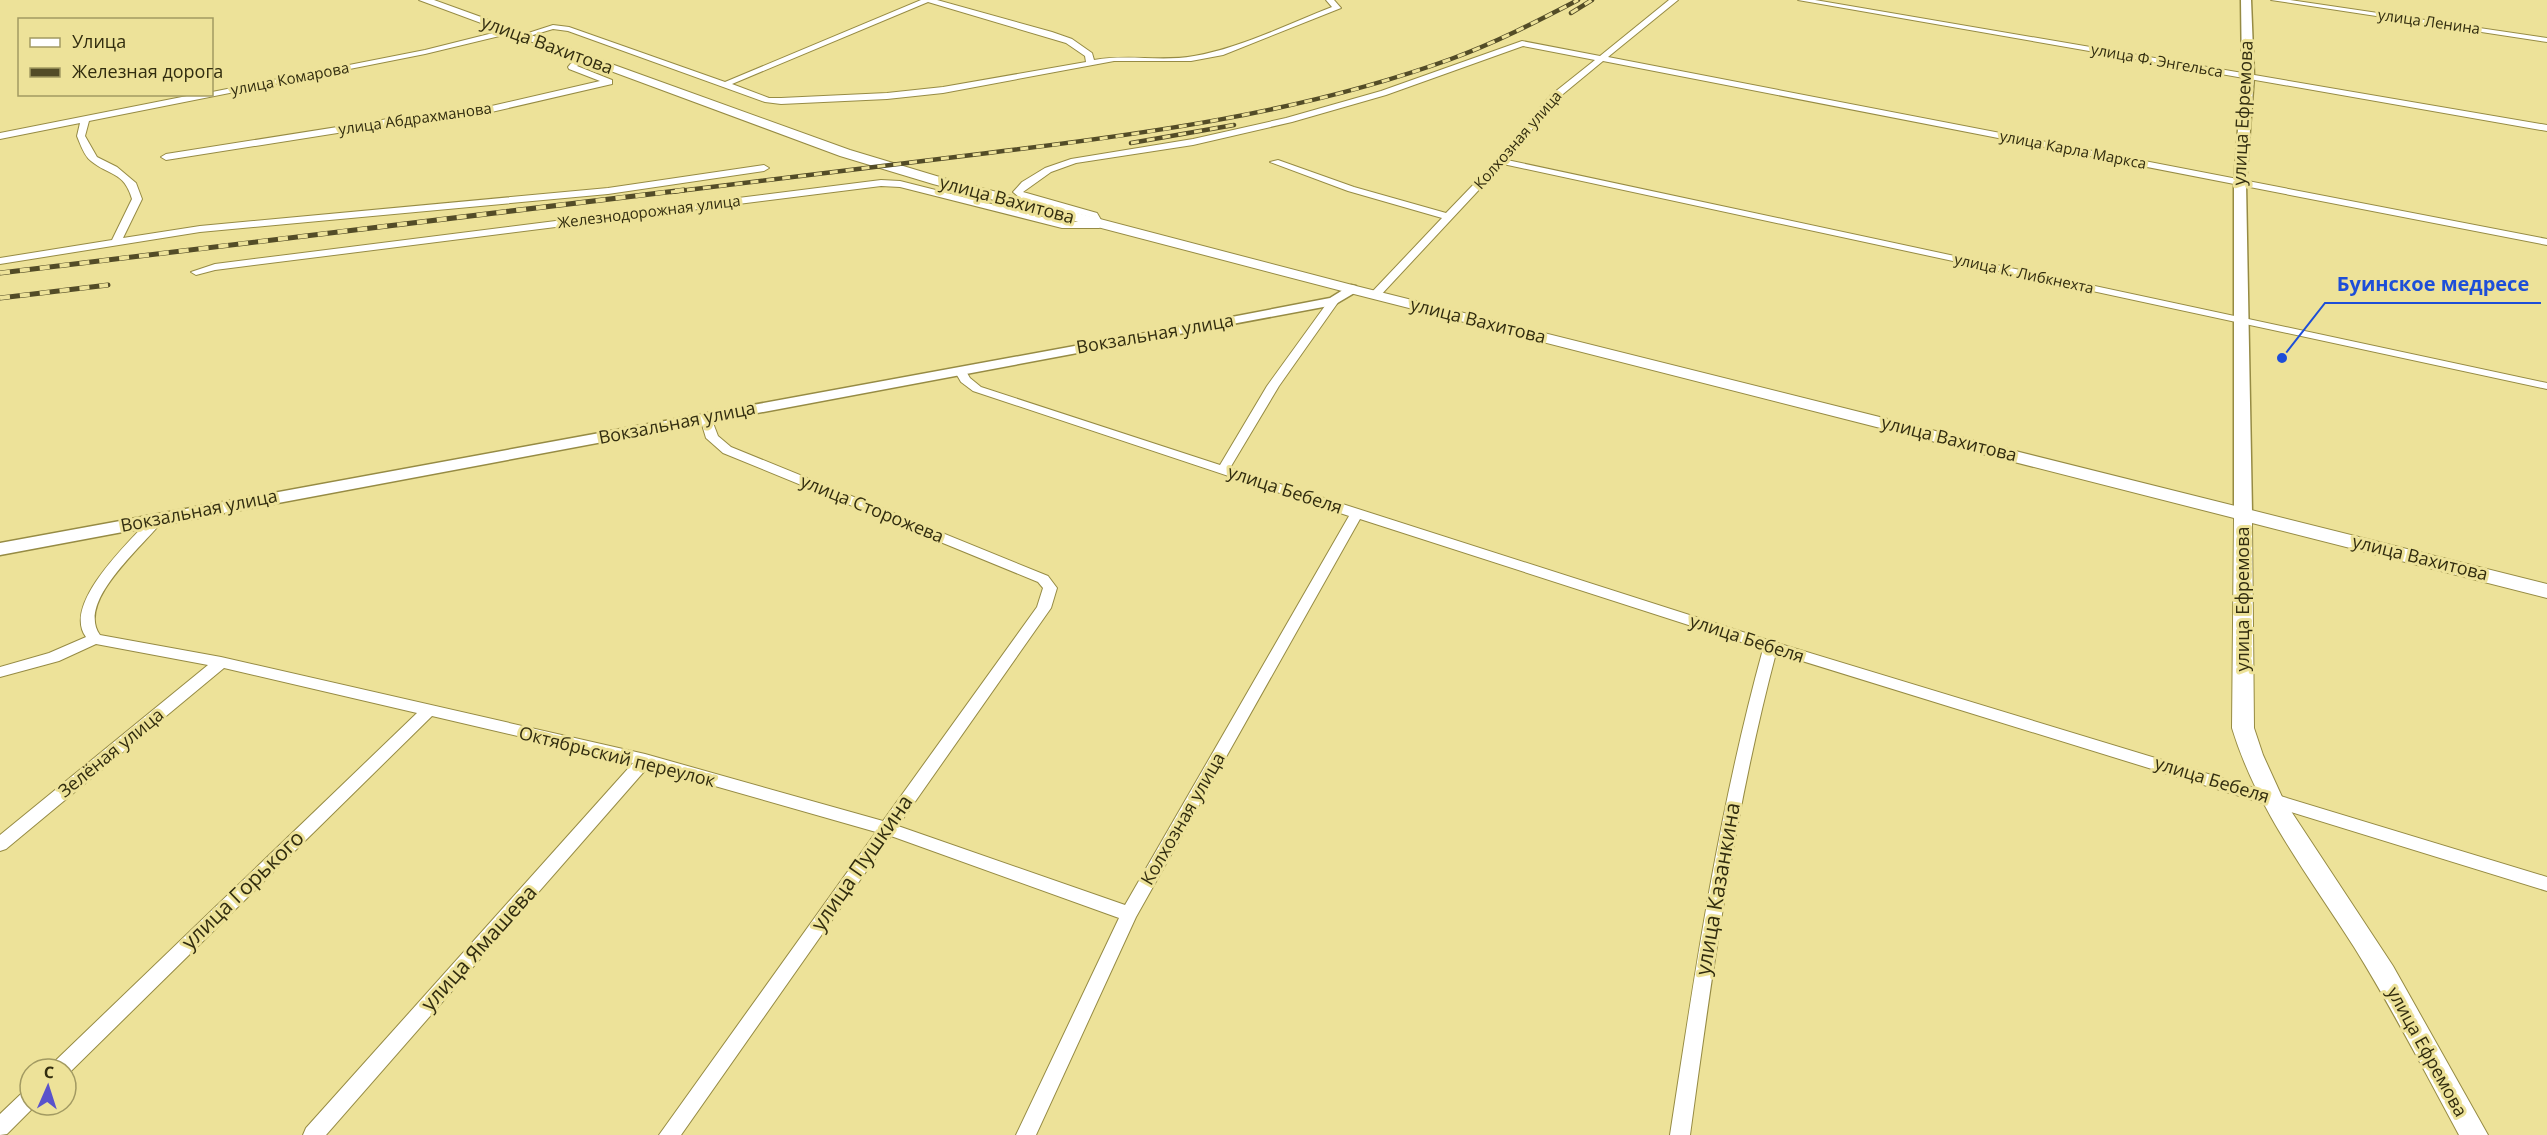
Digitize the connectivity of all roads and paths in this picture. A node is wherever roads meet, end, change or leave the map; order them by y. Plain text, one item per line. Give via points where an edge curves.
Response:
1 (424, 0) edge
2 (928, 0) edge
3 (1330, 0) edge
4 (1674, 0) edge
5 (1802, 0) edge
6 (2246, 0) edge
7 (2275, 0) edge
8 (509, 31) junction
9 (524, 36) junction
10 (2547, 40) edge
11 (581, 57) junction
12 (1600, 58) junction
13 (1089, 64) junction
14 (2248, 76) junction
15 (724, 85) junction
16 (213, 95) edge
17 (208, 96) edge
18 (85, 121) junction
19 (2547, 128) edge
20 (0, 136) edge
21 (166, 157) dead end
22 (1501, 161) junction
23 (1275, 162) dead end
24 (764, 168) dead end
25 (2240, 183) junction
26 (1448, 218) junction
27 (1099, 225) junction
28 (117, 241) junction
29 (2547, 242) edge
30 (0, 261) edge
31 (196, 272) dead end
32 (1351, 289) junction
33 (1375, 295) junction
34 (1334, 300) junction
35 (2240, 321) junction
36 (960, 370) junction
37 (2547, 386) edge
38 (706, 418) junction
39 (1223, 470) junction
40 (2243, 512) junction
41 (1357, 513) junction
42 (158, 519) junction
43 (0, 549) edge
44 (1050, 588) joint
45 (2547, 591) edge
46 (95, 639) junction
47 (1771, 647) junction
48 (221, 662) junction
49 (0, 672) edge
50 (427, 712) junction
51 (645, 760) junction
52 (2269, 796) junction
53 (886, 828) junction
54 (0, 844) edge
55 (2547, 885) edge
56 (1129, 914) junction
57 (72, 1057) edge
58 (18, 1110) edge
59 (0, 1127) edge
60 (313, 1135) edge
61 (669, 1135) edge
62 (1026, 1135) edge
63 (1680, 1135) edge
64 (2474, 1135) edge

1 - 8 main road, улица Вахитова
2 - 13 street via 1069,41 1089,55
2 - 15 street
3 - 13 street via 1337,8 1220,53 1191,59 1134,58
4 - 12 street, Колхозная улица
5 - 14 street, улица Ф. Энгельса
6 - 14 street, улица Ефремова
7 - 10 street, улица Ленина
8 - 9 main road, улица Вахитова
8 - 16 street, улица Комарова
9 - 11 main road, улица Вахитова
9 - 15 street via 553,27 569,29
11 - 21 street, улица Абдрахманова via 572,67 609,82 461,116 388,122
11 - 27 main road, улица Вахитова via 888,167
12 - 22 street, Колхозная улица via 1554,97
12 - 25 street, улица Карла Маркса
12 - 27 street, улица Карла Маркса via 1522,43 1414,85 1267,125 1143,151 1072,159 1055,165 1018,192 1094,215
13 - 15 street via 943,90 833,99 768,100
14 - 19 street, улица Ф. Энгельса
14 - 25 street, улица Ефремова
17 - 18 street, улица Комарова
18 - 20 street, улица Комарова
18 - 28 street via 81,136 93,159 114,169 133,185 137,200
22 - 26 street, Колхозная улица
22 - 35 street, улица К. Либкнехта
23 - 26 street
24 - 28 street via 706,179 200,229
25 - 29 street, улица Карла Маркса
25 - 35 street, улица Ефремова
26 - 33 street, Колхозная улица
27 - 31 street, Железнодорожная улица via 1062,225 900,184 881,183
27 - 32 main road, улица Вахитова
28 - 30 street
32 - 33 main road, улица Вахитова
32 - 34 street, Вокзальная улица
33 - 40 main road, улица Вахитова
34 - 36 street, Вокзальная улица
34 - 39 street via 1273,386
35 - 37 street, улица К. Либкнехта
35 - 40 street, улица Ефремова
36 - 38 street, Вокзальная улица
36 - 39 street, улица Бебеля via 977,389
38 - 42 street, Вокзальная улица
38 - 44 street, улица Сторожева via 712,438 727,450 1043,579
39 - 41 street, улица Бебеля
40 - 45 main road, улица Вахитова
40 - 52 main road, улица Ефремова via 2243,728 2252,761
41 - 47 street, улица Бебеля
41 - 56 street, Колхозная улица
42 - 43 street, Вокзальная улица
42 - 46 street via 105,579 92,603 87,627
44 - 53 street, улица Пушкина via 1044,608
46 - 48 street, Октябрьский переулок
46 - 49 street via 54,657
47 - 52 street, улица Бебеля
47 - 63 street, улица Казанкина via 1749,721 1718,871
48 - 50 street, Октябрьский переулок
48 - 54 street, Зелёная улица
50 - 51 street, Октябрьский переулок
50 - 57 street, улица Горького
51 - 53 street, Октябрьский переулок
51 - 60 street, улица Ямашева
52 - 55 street, улица Бебеля
52 - 64 main road, улица Ефремова via 2353,923
53 - 56 street, Октябрьский переулок
53 - 61 street, улица Пушкина
56 - 62 street, Колхозная улица
58 - 59 street

